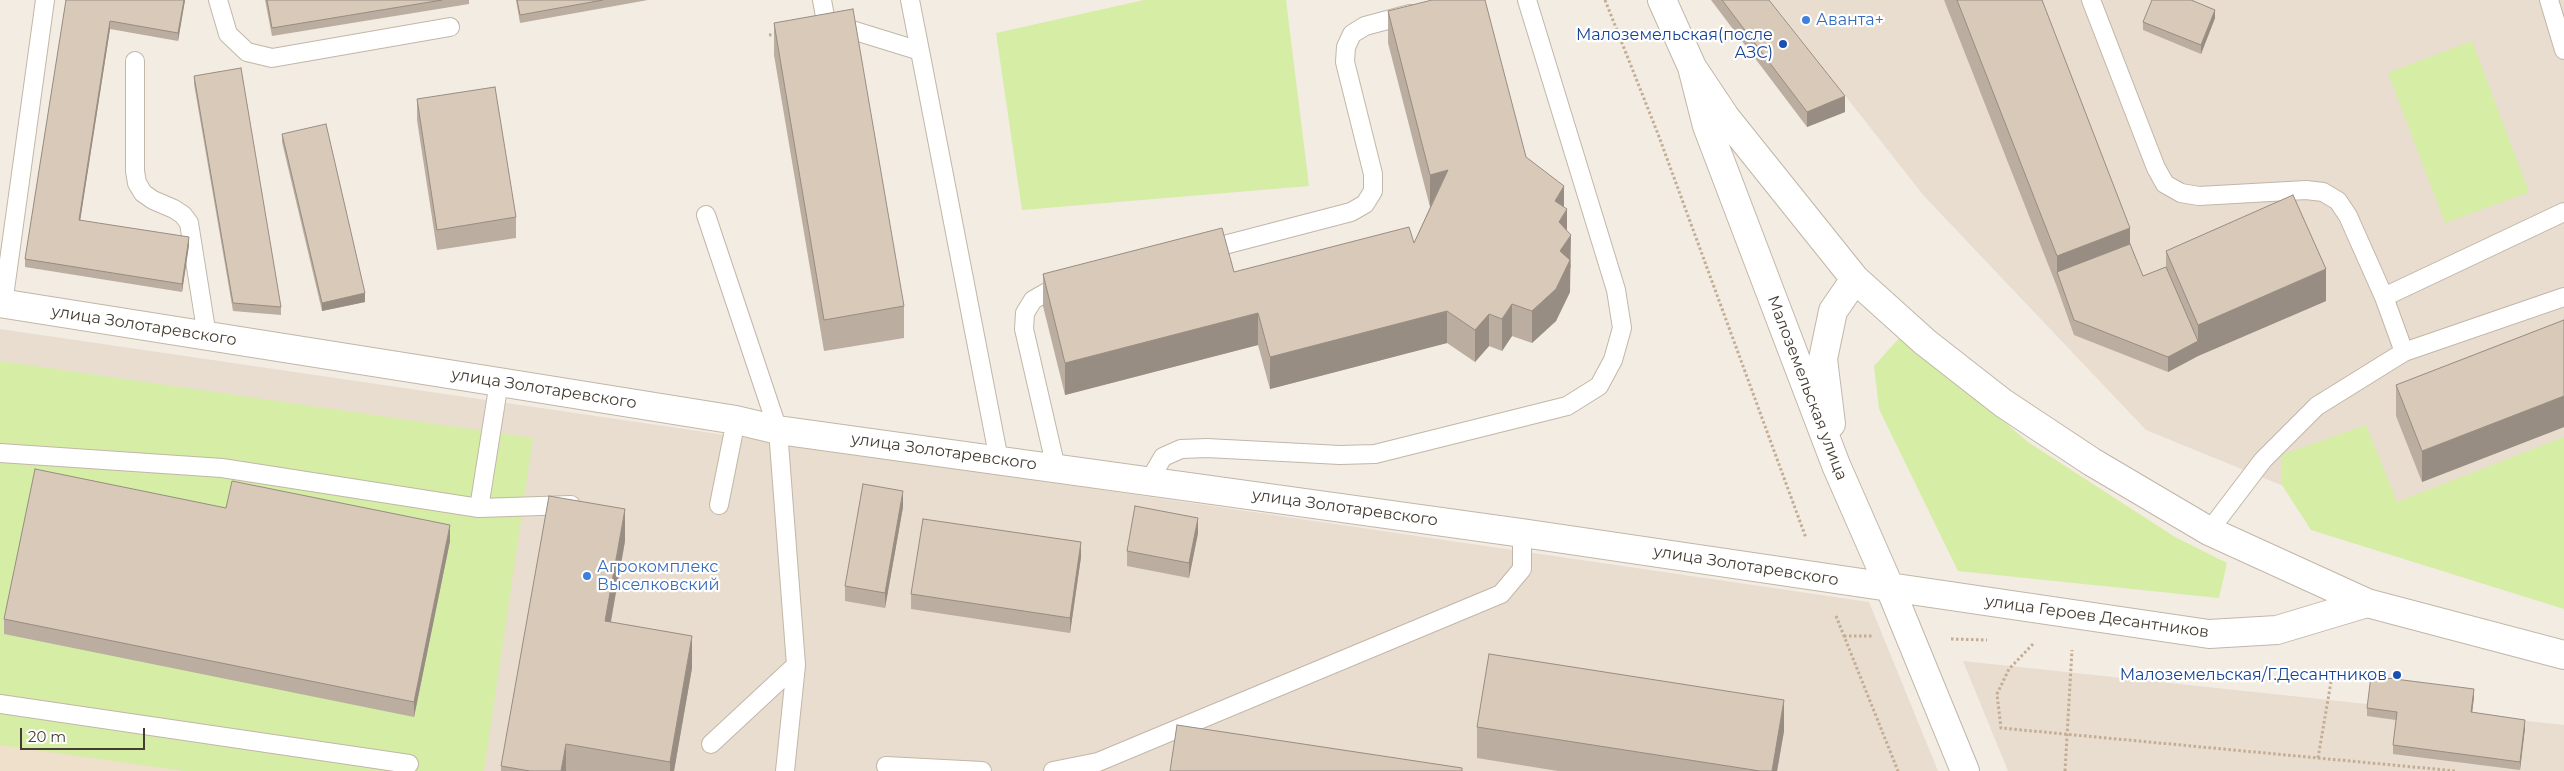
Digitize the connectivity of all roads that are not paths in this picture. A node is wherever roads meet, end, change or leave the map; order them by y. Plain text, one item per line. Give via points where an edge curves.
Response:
1 (45, 0) edge
2 (218, 0) edge
3 (822, 0) edge
4 (910, 0) edge
5 (1527, 0) edge
6 (1662, 0) edge
7 (2091, 0) edge
8 (2549, 0) edge
9 (1431, 9) edge
10 (450, 27) dead end
11 (2564, 50) edge
12 (920, 52) junction
13 (135, 61) dead end
14 (1692, 67) junction
15 (2564, 212) edge
16 (706, 215) dead end
17 (1189, 254) edge
18 (1855, 279) junction
19 (1085, 282) edge
20 (2384, 297) junction
21 (2564, 297) edge
22 (1, 304) edge
23 (207, 336) junction
24 (2404, 352) junction
25 (499, 382) junction
26 (736, 420) junction
27 (778, 430) junction
28 (0, 454) edge
29 (999, 460) junction
30 (1836, 465) junction
31 (1056, 468) junction
32 (1149, 481) junction
33 (580, 505) edge
34 (719, 505) dead end
35 (479, 508) junction
36 (2209, 531) junction
37 (1522, 532) junction
38 (1890, 588) junction
39 (2367, 603) junction
40 (2564, 655) edge
41 (796, 665) junction
42 (0, 704) edge
43 (712, 744) dead end
44 (409, 764) dead end
45 (886, 766) dead end
46 (784, 771) edge
47 (982, 771) edge
48 (1053, 771) edge
49 (1965, 771) edge

1 - 22 lane
2 - 10 lane via 228,34 247,52 272,58
3 - 12 lane via 826,22
4 - 12 lane
5 - 32 lane via 1616,290 1622,328 1612,360 1599,386 1567,406 1375,454 1181,449 1163,456
6 - 14 street, Малоземельская улица
7 - 20 lane via 2165,184 2181,193 2199,196 2306,190 2323,192 2338,201 2348,216
8 - 11 lane
9 - 17 lane via 1365,26 1352,34 1346,47 1345,62 1373,174 1373,191 1365,204 1351,212
12 - 29 lane
13 - 23 lane via 137,183 153,200 183,215 189,223
14 - 18 street via 1726,118
14 - 30 street, Малоземельская улица via 1706,126
15 - 20 lane
16 - 27 lane
18 - 30 street via 1833,311 1823,359
18 - 36 street via 1925,342 2003,403 2092,462
19 - 31 lane via 1047,292 1033,300 1025,313 1024,329
20 - 24 lane
21 - 24 lane
22 - 23 street, улица Золотаревского
23 - 25 street, улица Золотаревского
24 - 36 lane via 2317,406 2263,460
25 - 26 street, улица Золотаревского
25 - 35 lane
26 - 27 street, улица Золотаревского
26 - 34 lane
27 - 29 street, улица Золотаревского
27 - 41 lane
28 - 35 lane via 222,468
29 - 31 street, улица Золотаревского
30 - 38 street, Малоземельская улица
31 - 32 street, улица Золотаревского
32 - 37 street, улица Золотаревского
33 - 35 lane
36 - 39 street
37 - 38 street, улица Золотаревского
37 - 48 lane via 1522,569 1501,594 1098,762
38 - 39 street, улица Героев Десантников via 2209,634 2277,630
38 - 49 street, Малоземельская улица
39 - 40 street
41 - 43 lane
41 - 46 lane
42 - 44 lane
45 - 47 lane

